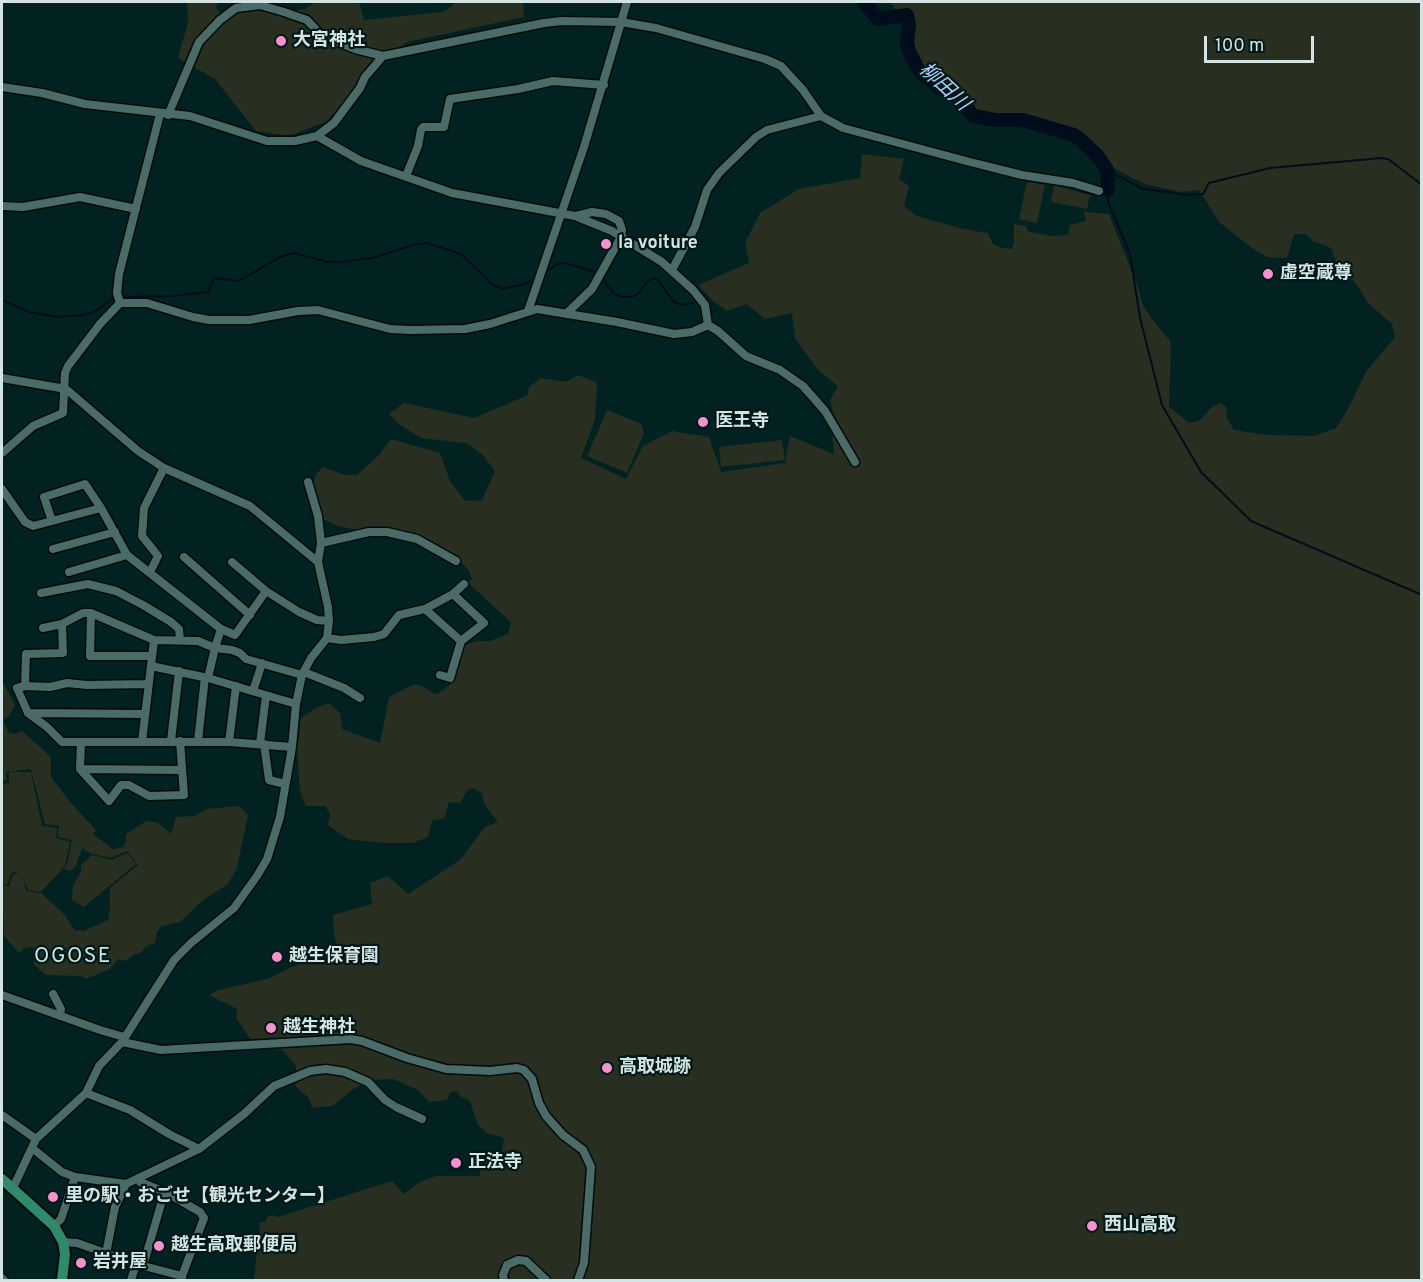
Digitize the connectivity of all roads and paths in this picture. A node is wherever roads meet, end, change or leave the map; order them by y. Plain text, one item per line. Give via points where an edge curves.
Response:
1 (286, 2) edge
2 (627, 2) edge
3 (284, 12) junction
4 (621, 22) junction
5 (383, 56) junction
6 (604, 85) junction
7 (2, 87) edge
8 (164, 114) junction
9 (821, 116) junction
10 (316, 136) junction
11 (406, 176) junction
12 (1099, 191) dead end
13 (2, 206) edge
14 (136, 209) junction
15 (562, 214) junction
16 (575, 216) junction
17 (621, 237) junction
18 (672, 270) junction
19 (119, 298) junction
20 (528, 311) junction
21 (566, 314) junction
22 (708, 326) junction
23 (2, 378) edge
24 (66, 389) junction
25 (2, 453) edge
26 (855, 462) dead end
27 (164, 468) junction
28 (308, 482) dead end
29 (2, 489) edge
30 (101, 508) junction
31 (52, 521) junction
32 (115, 532) junction
33 (321, 543) junction
34 (53, 549) dead end
35 (127, 555) junction
36 (184, 557) dead end
37 (456, 561) dead end
38 (232, 562) dead end
39 (318, 562) junction
40 (69, 572) dead end
41 (150, 572) junction
42 (464, 584) dead end
43 (266, 591) junction
44 (41, 593) dead end
45 (453, 594) junction
46 (425, 609) junction
47 (91, 613) junction
48 (250, 615) junction
49 (329, 621) junction
50 (63, 624) junction
51 (42, 628) dead end
52 (221, 629) junction
53 (327, 638) junction
54 (154, 640) junction
55 (180, 640) junction
56 (461, 641) junction
57 (215, 648) junction
58 (152, 656) junction
59 (262, 663) junction
60 (151, 666) junction
61 (179, 671) junction
62 (303, 674) junction
63 (440, 675) dead end
64 (207, 678) junction
65 (148, 684) junction
66 (25, 686) junction
67 (236, 686) junction
68 (252, 691) junction
69 (266, 696) junction
70 (360, 698) dead end
71 (296, 704) junction
72 (28, 713) junction
73 (145, 714) junction
74 (175, 741) junction
75 (198, 741) junction
76 (142, 742) junction
77 (229, 742) junction
78 (81, 743) junction
79 (262, 743) junction
80 (292, 747) junction
81 (80, 769) junction
82 (129, 769) junction
83 (181, 770) junction
84 (285, 784) junction
85 (129, 785) junction
86 (53, 994) dead end
87 (2, 995) edge
88 (60, 1016) junction
89 (123, 1040) junction
90 (86, 1092) junction
91 (2, 1115) edge
92 (422, 1119) dead end
93 (36, 1139) junction
94 (32, 1148) junction
95 (199, 1149) junction
96 (75, 1176) junction
97 (138, 1178) junction
98 (2, 1179) edge
99 (126, 1184) junction
100 (13, 1188) junction
101 (167, 1193) junction
102 (54, 1226) junction
103 (63, 1242) junction
104 (106, 1254) junction
105 (140, 1265) junction
106 (182, 1278) edge
107 (62, 1281) edge
108 (131, 1281) edge
109 (504, 1281) edge
110 (546, 1281) edge
111 (578, 1281) edge

1 - 3 street
2 - 4 street
3 - 5 street via 307,20 321,35
3 - 8 street via 248,5 220,20 199,42
4 - 5 street via 544,23
4 - 6 street
4 - 9 street via 666,31 781,66
5 - 10 street via 334,123
6 - 11 street via 553,81 450,99 444,127 421,130
6 - 15 street
7 - 8 street via 85,104
8 - 10 street via 190,116 267,141
8 - 14 street
9 - 12 street via 843,128 893,142
9 - 18 street via 767,130 719,173 707,190 695,227
10 - 11 street via 361,161
11 - 15 street via 452,193
13 - 14 street via 48,204 80,196
14 - 19 street via 119,274
15 - 16 street
15 - 20 street
16 - 17 street
16 - 17 street via 599,212 614,216 622,227
17 - 18 street
17 - 21 street via 592,289
18 - 22 street via 705,305
19 - 20 street via 193,317 226,321 318,310 410,330 465,329
19 - 24 street via 71,361 65,373
20 - 21 street
21 - 22 street via 674,334
22 - 26 street via 746,356 780,370 803,386 825,411
23 - 24 street
24 - 25 street via 63,413 33,426
24 - 27 street via 138,451
27 - 39 street via 250,506
27 - 41 street via 144,508 142,536 158,556
28 - 33 street
29 - 31 street via 25,522 36,526
30 - 31 street
30 - 31 street via 85,484 44,497
30 - 32 street
32 - 34 street
32 - 35 street
33 - 37 street via 387,532 417,539
33 - 39 street
35 - 40 street
35 - 41 street
36 - 48 street
38 - 43 street
39 - 49 street
41 - 52 street
42 - 45 street
43 - 48 street
43 - 49 street via 299,612
44 - 55 street via 88,584 116,591 171,622 179,629
45 - 46 street
45 - 56 street via 484,623
46 - 53 street via 399,615 384,634 374,637
46 - 56 street
47 - 50 street
47 - 54 street
47 - 58 street via 90,656
48 - 52 street via 236,635
49 - 53 street
50 - 51 street
50 - 66 street via 63,653 26,654
52 - 57 street
53 - 62 street
54 - 55 street
54 - 58 street
55 - 57 street via 198,641
56 - 63 street via 450,678
57 - 59 street via 232,650
57 - 64 street
58 - 60 street
59 - 62 street
59 - 68 street
60 - 61 street
60 - 65 street
61 - 64 street
61 - 74 street
62 - 70 street via 344,688
62 - 71 street
64 - 67 street
64 - 75 street
65 - 66 street
65 - 73 street
66 - 72 street via 17,688
67 - 68 street
67 - 77 street
68 - 69 street
69 - 71 street
69 - 79 street
71 - 80 street
72 - 73 street
72 - 78 street via 62,742
73 - 76 street
74 - 75 street
74 - 76 street
74 - 83 street
75 - 77 street
76 - 78 street
77 - 79 street
78 - 81 street
79 - 80 street
79 - 84 street via 269,780
80 - 84 street
81 - 82 street
81 - 85 street via 109,801 120,785
82 - 83 street
82 - 85 street
83 - 85 street via 184,795 149,796
84 - 89 street via 274,838 257,876 234,908 174,960
86 - 88 street via 61,1009
87 - 88 street
88 - 89 street
89 - 90 street via 99,1066
89 - 111 street via 161,1050 351,1039 446,1069 524,1070 532,1078 546,1116 563,1136 584,1150 591,1167 584,1263
90 - 93 street
90 - 95 street via 123,1107
91 - 93 street
92 - 95 street via 385,1100 368,1082 345,1072 318,1070 274,1086
93 - 94 street
94 - 96 street via 62,1172
94 - 100 street
95 - 97 street
96 - 99 street
96 - 102 street via 61,1219
97 - 99 street
97 - 101 street
98 - 100 main road
99 - 104 street via 115,1206
100 - 102 main road
101 - 105 street
101 - 106 street via 204,1218
102 - 103 main road
103 - 104 street
103 - 107 main road
104 - 105 street
105 - 106 street
105 - 108 street
109 - 110 street via 504,1269 518,1260 526,1261

